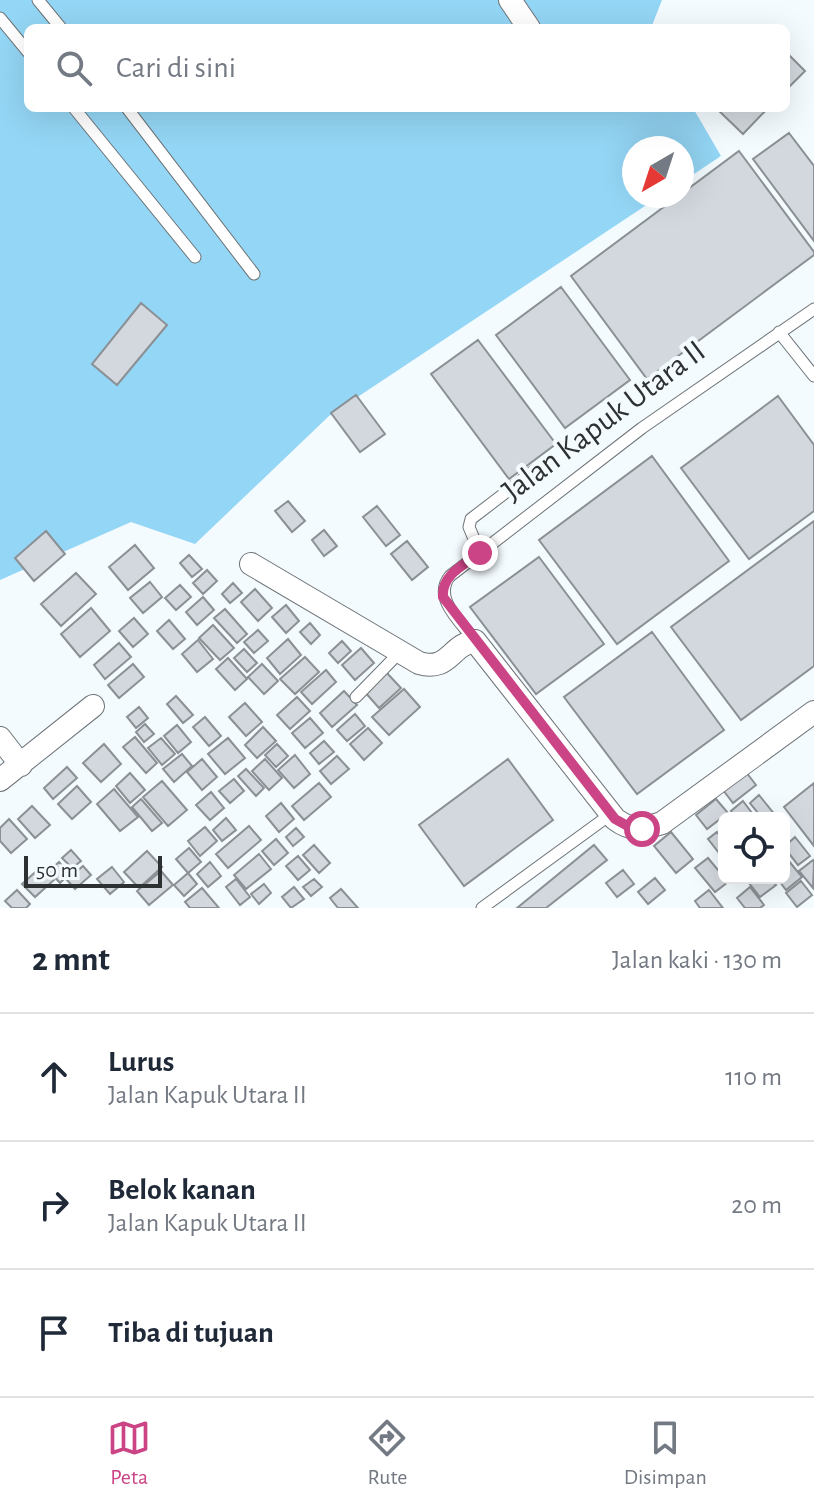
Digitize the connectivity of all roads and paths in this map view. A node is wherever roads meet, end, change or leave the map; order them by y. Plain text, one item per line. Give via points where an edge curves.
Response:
1 (38, 0) edge
2 (510, 0) edge
3 (0, 18) edge
4 (58, 24) edge
5 (526, 24) edge
6 (24, 47) edge
7 (77, 112) edge
8 (130, 112) edge
9 (195, 257) dead end
10 (254, 274) dead end
11 (814, 309) edge
12 (779, 332) junction
13 (814, 376) edge
14 (535, 470) dead end
15 (480, 553) junction
16 (251, 564) dead end
17 (475, 641) junction
18 (400, 652) junction
19 (356, 697) dead end
20 (93, 706) dead end
21 (814, 712) edge
22 (0, 738) edge
23 (21, 765) junction
24 (0, 780) edge
25 (611, 814) junction
26 (482, 908) edge

1 - 4 lane
2 - 5 street
3 - 6 lane
7 - 9 lane
8 - 10 lane
11 - 12 lane, Jalan Kapuk Utara II
12 - 13 lane
12 - 15 lane, Jalan Kapuk Utara II via 642,428
14 - 15 lane via 471,519
15 - 17 lane, Jalan Kapuk Utara II via 443,584 443,597
16 - 18 street
17 - 18 street via 431,666
17 - 25 street, Jalan Kapuk Utara II
18 - 19 lane
20 - 23 street
21 - 25 street, Jalan Kapuk Utara II via 652,826 622,824
22 - 23 street
23 - 24 street
25 - 26 lane

